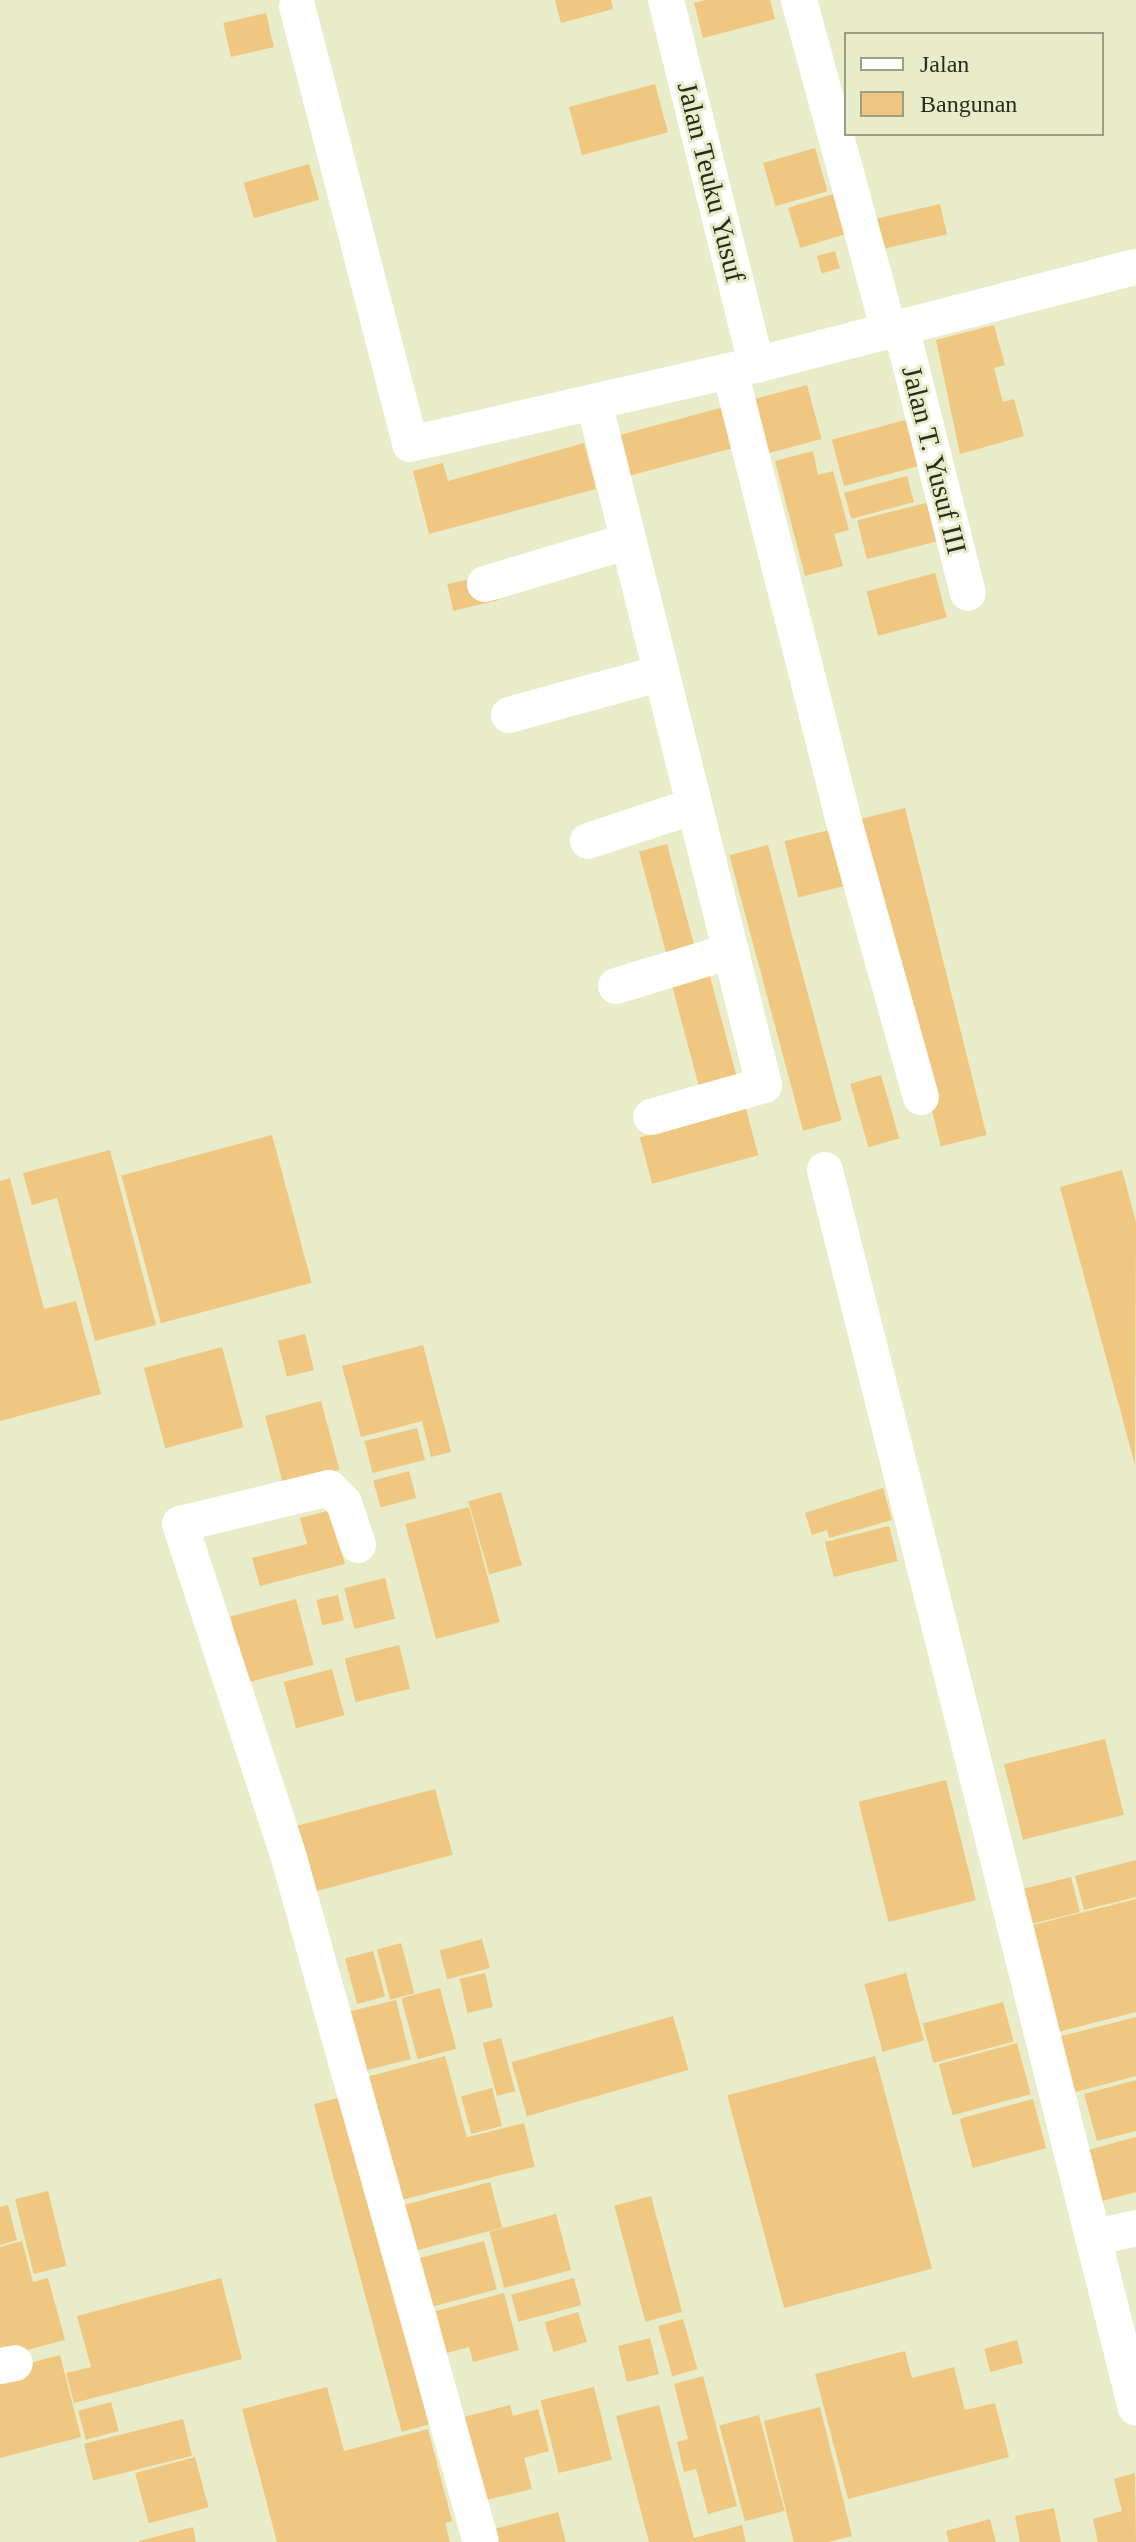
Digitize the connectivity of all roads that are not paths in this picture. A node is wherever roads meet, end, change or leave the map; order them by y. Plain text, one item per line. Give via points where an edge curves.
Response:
1 (666, 0) edge
2 (799, 0) edge
3 (297, 6) dead end
4 (1136, 267) edge
5 (895, 329) junction
6 (743, 368) junction
7 (594, 402) junction
8 (628, 541) junction
9 (485, 584) dead end
10 (968, 593) dead end
11 (661, 673) junction
12 (509, 715) dead end
13 (694, 806) junction
14 (588, 841) dead end
15 (731, 951) junction
16 (616, 986) dead end
17 (921, 1097) dead end
18 (651, 1117) dead end
19 (825, 1170) dead end
20 (358, 1545) dead end
21 (1136, 2228) edge
22 (1093, 2238) junction
23 (1136, 2408) edge
24 (481, 2542) edge

1 - 6 street, Jalan Teuku Yusuf
2 - 5 street, Jalan T. Yusuf III
3 - 7 street via 410,444
4 - 5 street
5 - 6 street
5 - 10 street, Jalan T. Yusuf III
6 - 7 street
6 - 17 street, Jalan Teuku Yusuf
7 - 8 street
8 - 9 street
8 - 11 street
11 - 12 street
11 - 13 street
13 - 14 street
13 - 15 street
15 - 16 street
15 - 18 street via 764,1085
19 - 22 street
20 - 24 street via 344,1503 329,1488 180,1524 289,1858
21 - 22 street
22 - 23 street

